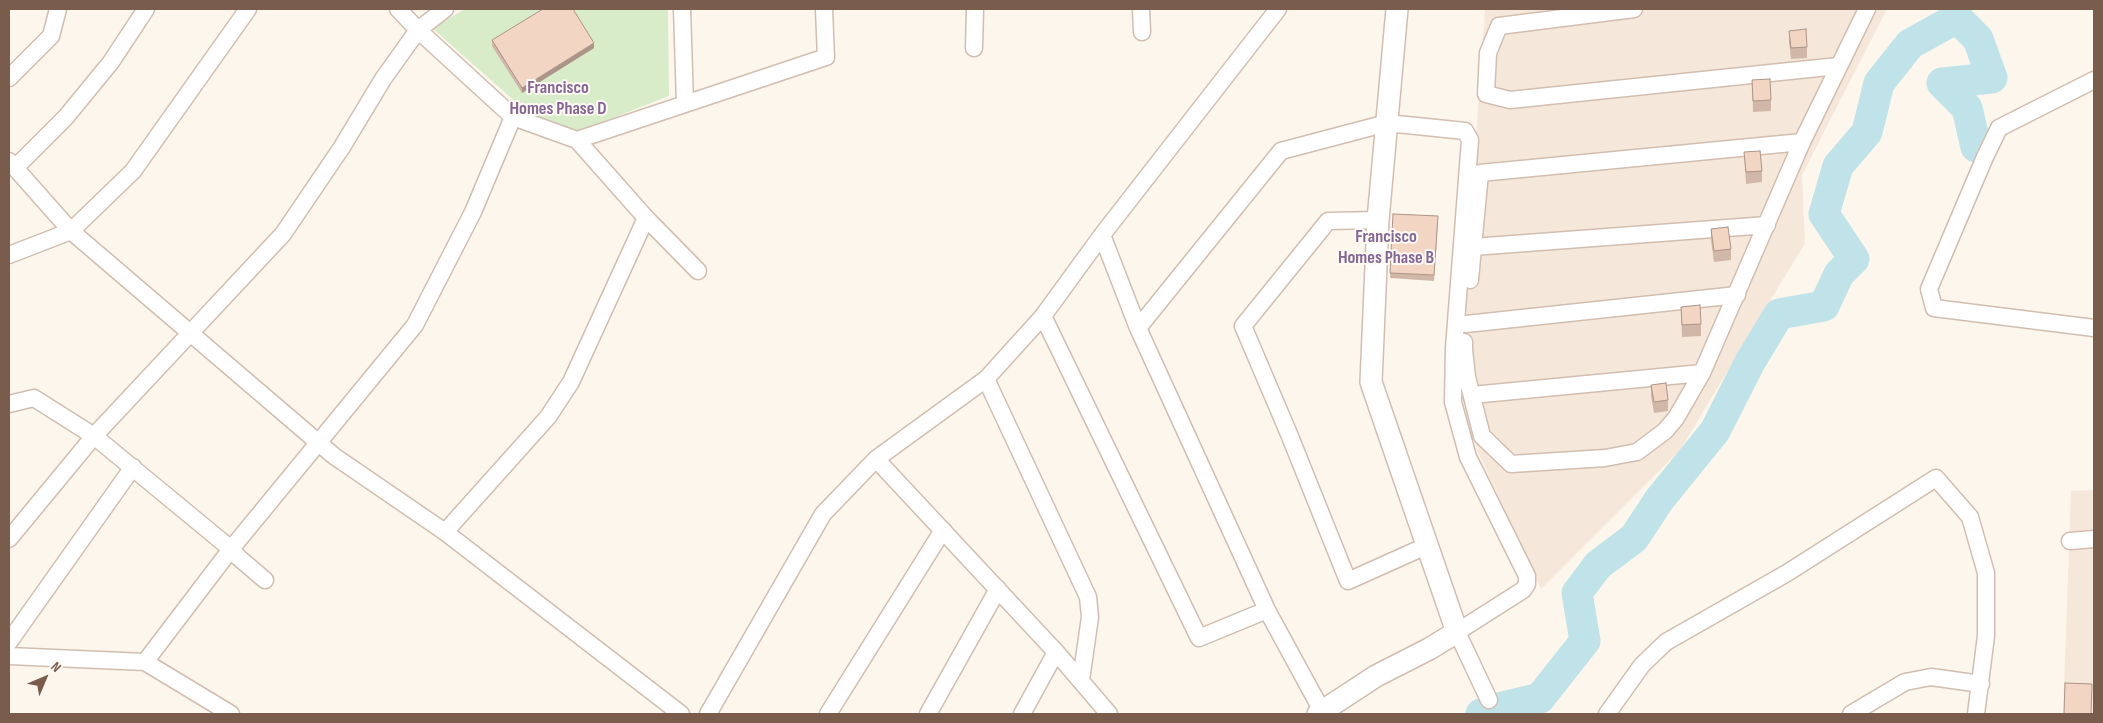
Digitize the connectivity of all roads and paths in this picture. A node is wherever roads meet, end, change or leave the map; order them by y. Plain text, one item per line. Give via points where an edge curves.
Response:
1 (58, 9) edge
2 (146, 9) edge
3 (248, 9) edge
4 (398, 9) edge
5 (446, 9) edge
6 (682, 9) edge
7 (824, 9) edge
8 (975, 9) edge
9 (1140, 9) edge
10 (1278, 9) edge
11 (1397, 9) edge
12 (1634, 9) edge
13 (1867, 9) edge
14 (418, 30) junction
15 (1142, 32) dead end
16 (974, 48) dead end
17 (1838, 66) junction
18 (11, 71) edge
19 (2094, 80) edge
20 (685, 103) junction
21 (513, 117) junction
22 (1387, 123) junction
23 (577, 140) junction
24 (1802, 142) junction
25 (12, 165) edge
26 (646, 218) junction
27 (1378, 220) junction
28 (1767, 225) junction
29 (71, 231) junction
30 (1102, 235) junction
31 (1474, 248) junction
32 (9, 255) edge
33 (698, 271) dead end
34 (1737, 294) junction
35 (1043, 316) junction
36 (1466, 324) junction
37 (1138, 328) junction
38 (2094, 328) edge
39 (190, 334) junction
40 (1702, 373) junction
41 (986, 379) junction
42 (1472, 395) junction
43 (9, 404) edge
44 (94, 436) junction
45 (317, 442) junction
46 (876, 459) junction
47 (133, 467) junction
48 (12, 530) edge
49 (942, 530) junction
50 (445, 532) junction
51 (2094, 539) edge
52 (2070, 541) dead end
53 (1426, 546) junction
54 (231, 549) junction
55 (265, 580) dead end
56 (998, 590) junction
57 (1267, 610) junction
58 (1457, 632) junction
59 (9, 642) edge
60 (1056, 652) junction
61 (9, 656) edge
62 (145, 662) junction
63 (1081, 680) junction
64 (1981, 684) junction
65 (1489, 700) dead end
66 (677, 713) edge
67 (1320, 713) edge
68 (231, 714) edge
69 (708, 714) edge
70 (828, 714) edge
71 (928, 714) edge
72 (1022, 714) edge
73 (1109, 714) edge
74 (1608, 714) edge
75 (1851, 714) edge
76 (1976, 714) edge

1 - 18 street via 51,36
2 - 25 street via 111,62 66,117
3 - 29 street via 133,171
4 - 14 street
5 - 14 street
6 - 20 street
7 - 20 street via 826,57
8 - 16 street
9 - 15 street
10 - 30 street
11 - 22 street
12 - 17 street via 1499,26 1488,53 1486,94 1510,100
13 - 17 street
14 - 21 street
14 - 39 street via 283,234
17 - 24 street
19 - 38 street via 1999,128 1929,289 1934,308
20 - 23 street
21 - 23 street
21 - 45 street via 473,212 415,325
22 - 27 street
22 - 37 street via 1281,151
22 - 58 street via 1465,131 1470,140 1453,402 1468,457 1527,576 1527,584 1523,590
23 - 26 street
24 - 28 street
24 - 31 street via 1480,173
25 - 29 street
26 - 33 street
26 - 50 street via 571,382 548,417
27 - 53 street via 1370,382
27 - 53 street via 1328,221 1243,326 1348,582
28 - 31 street
28 - 34 street
29 - 32 street
29 - 39 street
30 - 35 street
30 - 37 street
31 - 36 street
34 - 36 street
34 - 40 street
35 - 41 street
35 - 57 street via 1199,638
36 - 42 street via 1464,350
37 - 57 street
39 - 44 street
39 - 45 street
40 - 42 street
40 - 42 street via 1665,431 1637,452 1605,458 1511,464 1482,436
41 - 46 street
41 - 63 street via 1088,597 1090,617
43 - 44 street via 34,398
44 - 47 street
44 - 48 street
45 - 50 street
45 - 54 street
46 - 49 street
46 - 69 street via 823,514
47 - 54 street
47 - 59 street
49 - 56 street
49 - 70 street
50 - 66 street
51 - 52 street
53 - 58 street
54 - 55 street
54 - 62 street
56 - 60 street
56 - 71 street
57 - 67 street
58 - 65 street
58 - 67 street via 1376,676
60 - 63 street
60 - 72 street
61 - 62 street
62 - 68 street
63 - 73 street
64 - 74 street via 1986,636 1986,574 1970,517 1936,478 1787,573 1666,642 1642,665
64 - 75 street via 1931,676 1905,682
64 - 76 street

